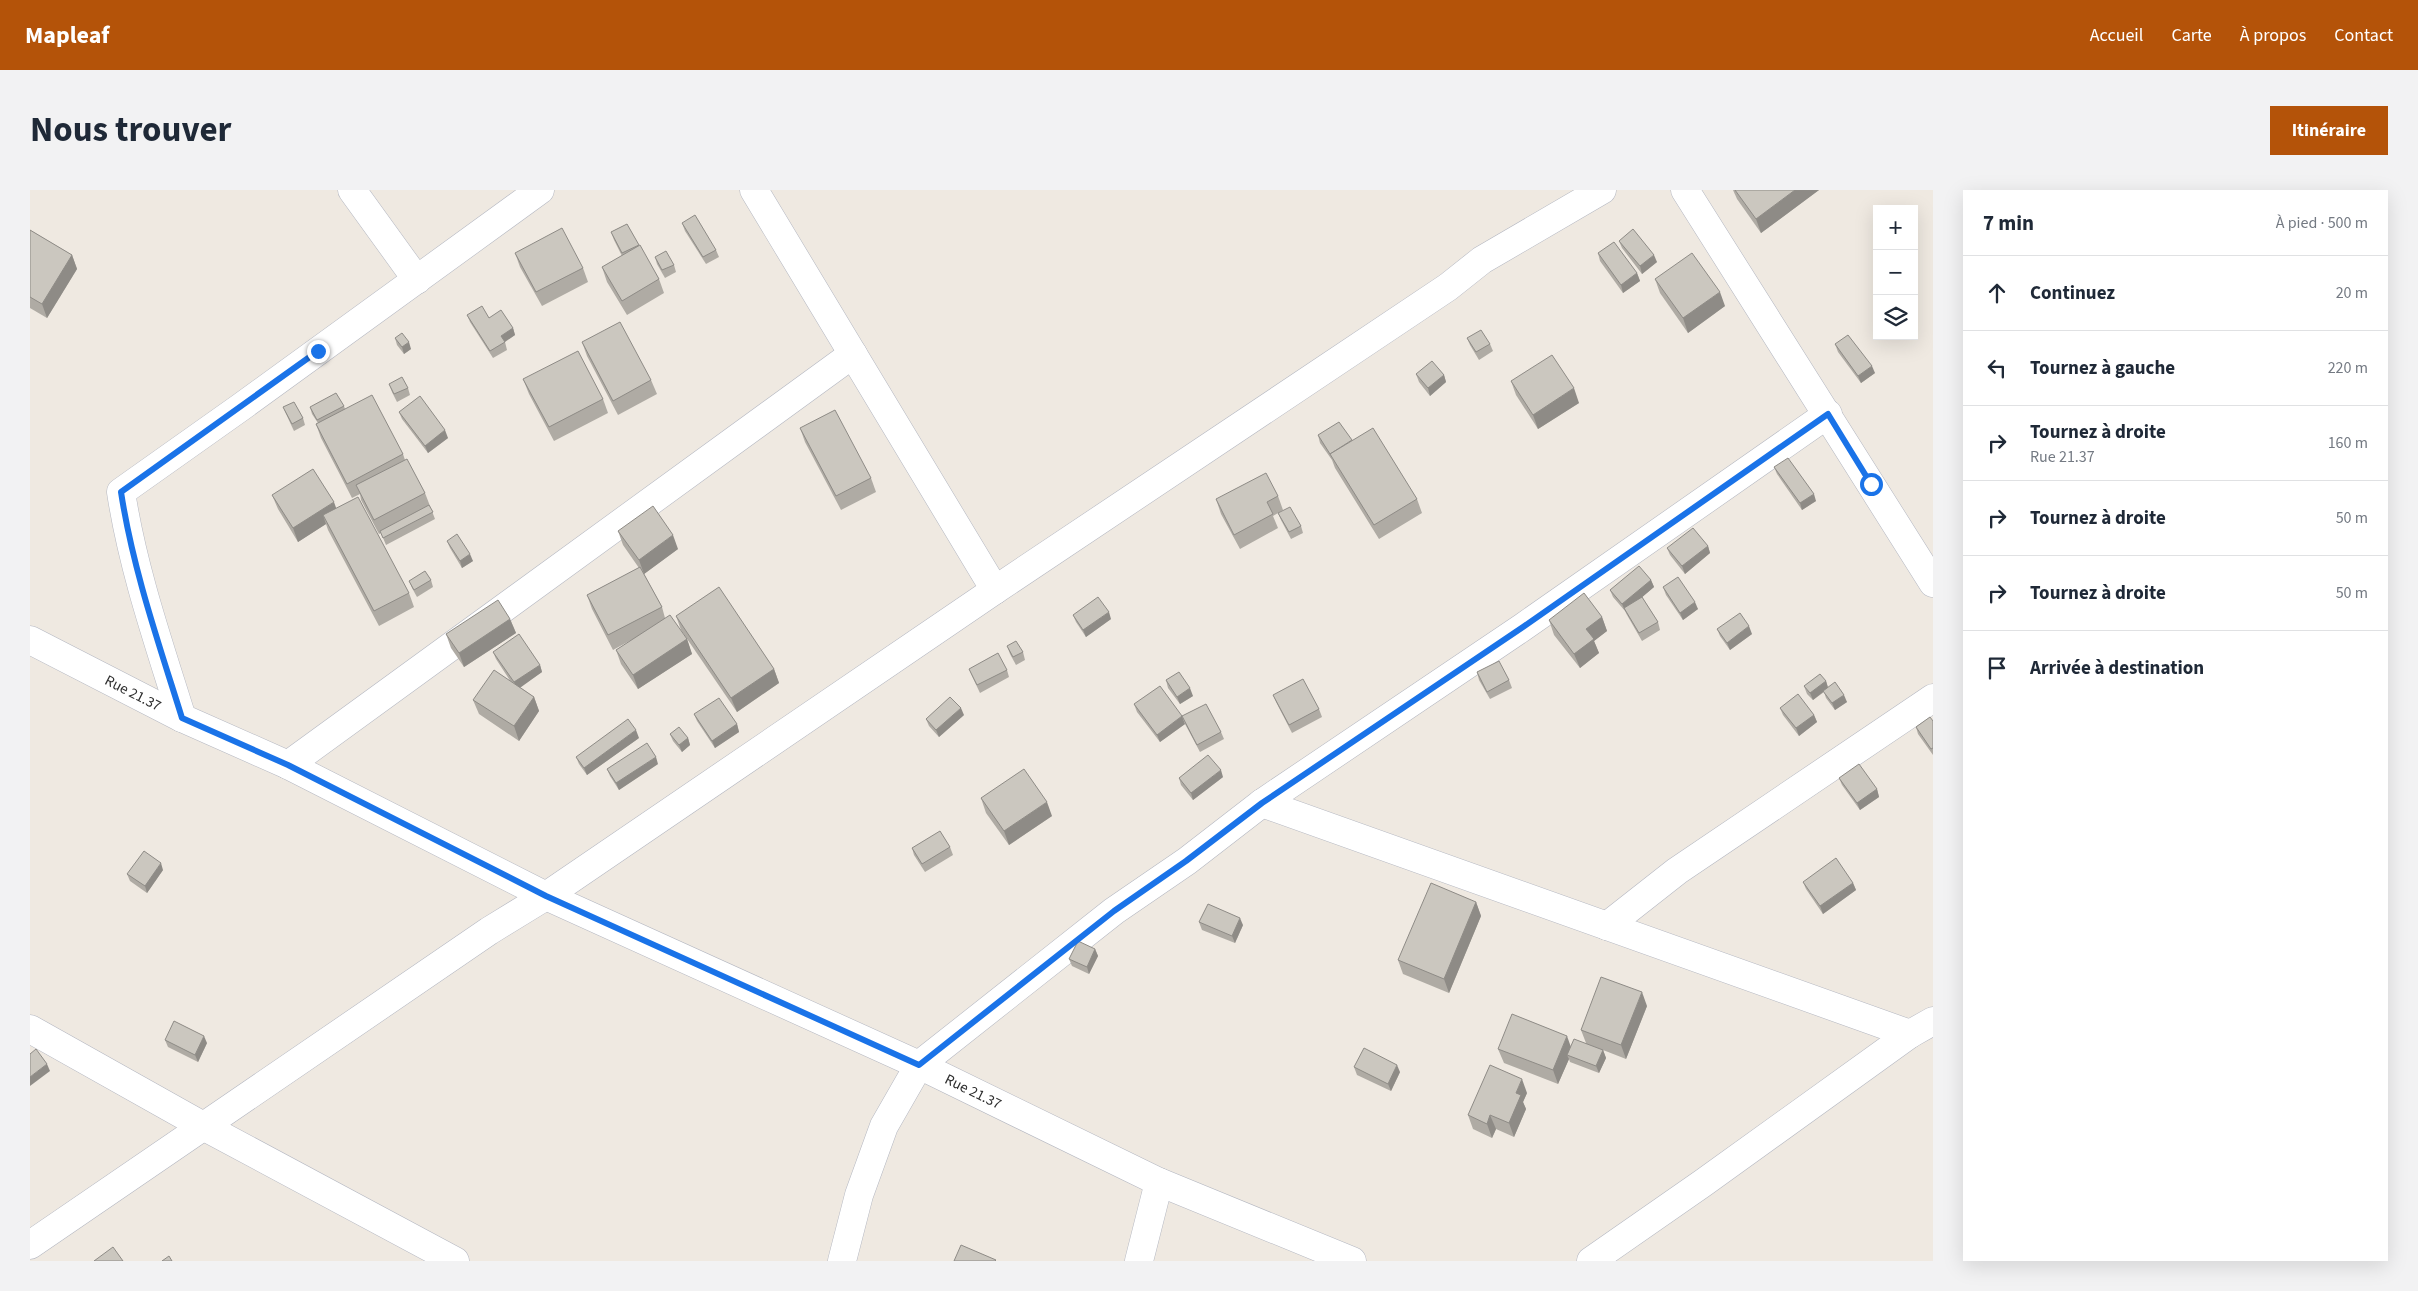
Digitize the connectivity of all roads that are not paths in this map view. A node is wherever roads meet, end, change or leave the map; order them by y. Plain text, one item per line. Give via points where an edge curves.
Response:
1 (352, 190) edge
2 (540, 190) edge
3 (754, 190) edge
4 (1602, 190) edge
5 (1685, 190) edge
6 (417, 280) junction
7 (854, 354) junction
8 (1828, 414) junction
9 (1933, 583) edge
10 (995, 590) junction
11 (30, 640) edge
12 (1933, 698) edge
13 (182, 718) junction
14 (288, 765) junction
15 (1262, 803) junction
16 (546, 896) junction
17 (1607, 926) junction
18 (1922, 1028) edge
19 (30, 1029) edge
20 (919, 1065) junction
21 (203, 1126) junction
22 (1159, 1182) junction
23 (30, 1246) edge
24 (456, 1261) edge
25 (842, 1261) edge
26 (1139, 1261) edge
27 (1352, 1261) edge
28 (1591, 1261) edge

1 - 6 street
2 - 6 street
3 - 7 street
4 - 10 street via 1482,260 1448,287
5 - 8 street
6 - 13 street via 121,492 139,579
7 - 10 street
7 - 14 street
8 - 9 street
8 - 15 street via 1523,627
10 - 16 street
11 - 13 street, Rue 21.37
12 - 17 street via 1677,871
13 - 14 street, Rue 21.37
14 - 16 street, Rue 21.37
15 - 17 street
15 - 20 street via 1114,911
16 - 20 street, Rue 21.37
16 - 21 street via 481,936
17 - 18 street
18 - 28 street
19 - 21 street
20 - 22 street, Rue 21.37
20 - 25 street via 884,1126 859,1195
21 - 23 street
21 - 24 street
22 - 26 street
22 - 27 street, Rue 21.37

